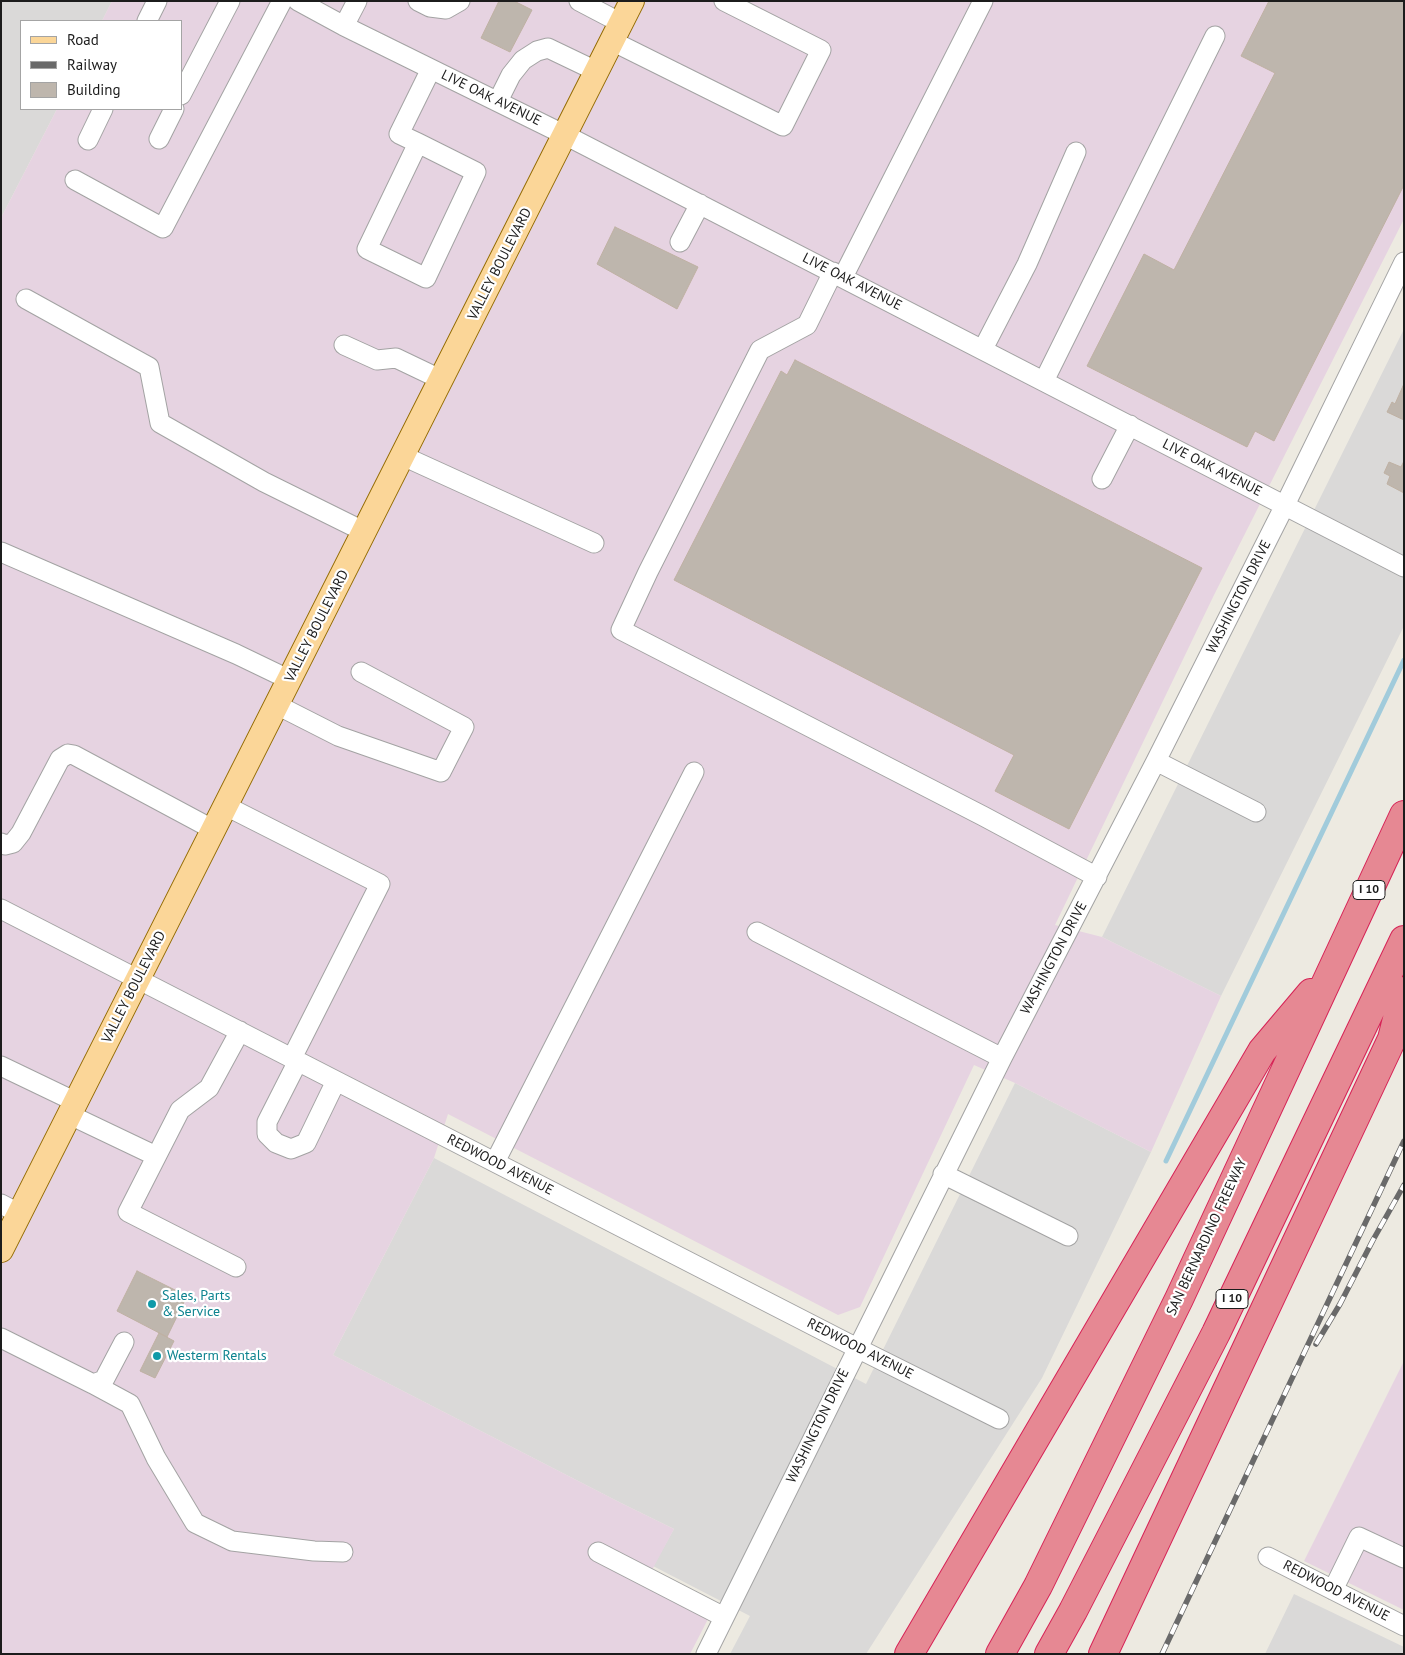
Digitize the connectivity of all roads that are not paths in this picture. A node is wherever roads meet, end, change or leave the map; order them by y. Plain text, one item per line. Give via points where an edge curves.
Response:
1 (157, 1) edge
2 (230, 1) edge
3 (282, 1) edge
4 (298, 1) edge
5 (357, 1) edge
6 (418, 1) edge
7 (460, 1) edge
8 (579, 1) edge
9 (632, 1) edge
10 (724, 1) edge
11 (983, 1) edge
12 (148, 20) edge
13 (344, 26) junction
14 (617, 32) junction
15 (1215, 36) dead end
16 (431, 69) junction
17 (596, 71) junction
18 (182, 93) edge
19 (498, 101) junction
20 (103, 110) edge
21 (174, 110) edge
22 (565, 135) junction
23 (159, 139) dead end
24 (88, 140) dead end
25 (418, 143) junction
26 (1076, 152) dead end
27 (75, 180) dead end
28 (700, 204) junction
29 (680, 242) dead end
30 (1404, 262) edge
31 (838, 275) junction
32 (26, 299) dead end
33 (344, 345) dead end
34 (983, 349) junction
35 (442, 380) junction
36 (1044, 381) junction
37 (1130, 425) junction
38 (403, 456) junction
39 (1102, 479) dead end
40 (1285, 505) junction
41 (365, 532) junction
42 (594, 544) dead end
43 (1, 552) edge
44 (1404, 566) edge
45 (361, 672) dead end
46 (290, 680) junction
47 (277, 704) junction
48 (1156, 761) junction
49 (694, 772) dead end
50 (226, 806) junction
51 (1256, 812) dead end
52 (1404, 815) edge
53 (214, 830) junction
54 (1, 843) edge
55 (1097, 877) junction
56 (1, 909) edge
57 (757, 932) dead end
58 (1404, 940) edge
59 (1334, 965) junction
60 (139, 979) junction
61 (1404, 991) edge
62 (240, 1031) junction
63 (1002, 1058) junction
64 (295, 1059) junction
65 (1, 1066) edge
66 (336, 1081) junction
67 (73, 1109) junction
68 (156, 1156) junction
69 (495, 1162) junction
70 (944, 1174) junction
71 (10, 1209) edge
72 (1068, 1236) dead end
73 (1, 1250) edge
74 (236, 1267) dead end
75 (1, 1338) edge
76 (124, 1342) dead end
77 (856, 1348) junction
78 (93, 1384) junction
79 (999, 1419) dead end
80 (344, 1552) dead end
81 (598, 1552) dead end
82 (1268, 1557) dead end
83 (1404, 1558) edge
84 (1333, 1590) junction
85 (724, 1617) junction
86 (1404, 1626) edge
87 (706, 1654) edge
88 (909, 1654) edge
89 (1000, 1654) edge
90 (1048, 1654) edge
91 (1103, 1654) edge

1 - 12 street
2 - 18 street
3 - 27 street via 163,228
4 - 13 street, LIVE OAK AVENUE
5 - 13 street
6 - 7 street via 446,9
8 - 14 street
9 - 14 main road, VALLEY BOULEVARD
10 - 14 street via 821,50 783,126
11 - 31 street
13 - 16 street, LIVE OAK AVENUE
14 - 17 main road, VALLEY BOULEVARD
15 - 36 street
16 - 19 street, LIVE OAK AVENUE
16 - 25 street via 399,134
17 - 19 street via 548,48 538,51 517,67
17 - 22 main road, VALLEY BOULEVARD
19 - 22 street, LIVE OAK AVENUE
20 - 24 street
21 - 23 street
22 - 28 street, LIVE OAK AVENUE
22 - 35 main road, VALLEY BOULEVARD
25 - 25 street via 476,172 426,278 367,249
26 - 34 street via 1027,264
28 - 29 street
28 - 31 street, LIVE OAK AVENUE
30 - 40 street, WASHINGTON DRIVE
31 - 34 street, LIVE OAK AVENUE
31 - 55 street via 807,325 760,350 621,630
32 - 41 street via 149,367 160,423 264,482
33 - 35 street via 376,360 396,358
34 - 36 street, LIVE OAK AVENUE
35 - 38 main road, VALLEY BOULEVARD
36 - 37 street, LIVE OAK AVENUE
37 - 39 street
37 - 40 street, LIVE OAK AVENUE
38 - 41 main road, VALLEY BOULEVARD
38 - 42 street
40 - 44 street, LIVE OAK AVENUE
40 - 48 street, WASHINGTON DRIVE
41 - 46 main road, VALLEY BOULEVARD
43 - 46 street
45 - 47 street via 464,727 441,772 338,736
46 - 47 main road, VALLEY BOULEVARD
47 - 50 main road, VALLEY BOULEVARD
48 - 51 street
48 - 55 street, WASHINGTON DRIVE
49 - 69 street
50 - 53 main road, VALLEY BOULEVARD
50 - 64 street via 380,884
52 - 59 highway, SAN BERNARDINO FREEWAY / I 10
53 - 54 street via 68,754 60,758 21,833 13,843
53 - 60 main road, VALLEY BOULEVARD
55 - 63 street, WASHINGTON DRIVE
56 - 60 street, REDWOOD AVENUE
57 - 63 street
58 - 90 highway, I 10 via 1216,1333
59 - 88 highway via 1262,1051
59 - 89 highway, SAN BERNARDINO FREEWAY / I 10 via 1170,1316 1038,1586
60 - 62 street, REDWOOD AVENUE
60 - 67 main road, VALLEY BOULEVARD
61 - 91 highway via 1392,1039
62 - 64 street, REDWOOD AVENUE
62 - 68 street via 209,1088 180,1110
63 - 70 street, WASHINGTON DRIVE
64 - 66 street, REDWOOD AVENUE
64 - 66 street via 267,1122 267,1134 276,1143 292,1149 306,1143
65 - 67 street via 28,1079
66 - 69 street, REDWOOD AVENUE
67 - 68 street
67 - 71 main road, VALLEY BOULEVARD
68 - 74 street via 128,1212
69 - 77 street, REDWOOD AVENUE
70 - 72 street
70 - 77 street, WASHINGTON DRIVE
71 - 73 main road, VALLEY BOULEVARD
75 - 78 street
76 - 78 street via 104,1380
77 - 79 street, REDWOOD AVENUE
77 - 85 street, WASHINGTON DRIVE
78 - 80 street via 130,1404 156,1458 196,1523 232,1541
81 - 85 street
82 - 84 street, REDWOOD AVENUE
83 - 84 street via 1359,1537
84 - 86 street, REDWOOD AVENUE
85 - 87 street, WASHINGTON DRIVE

